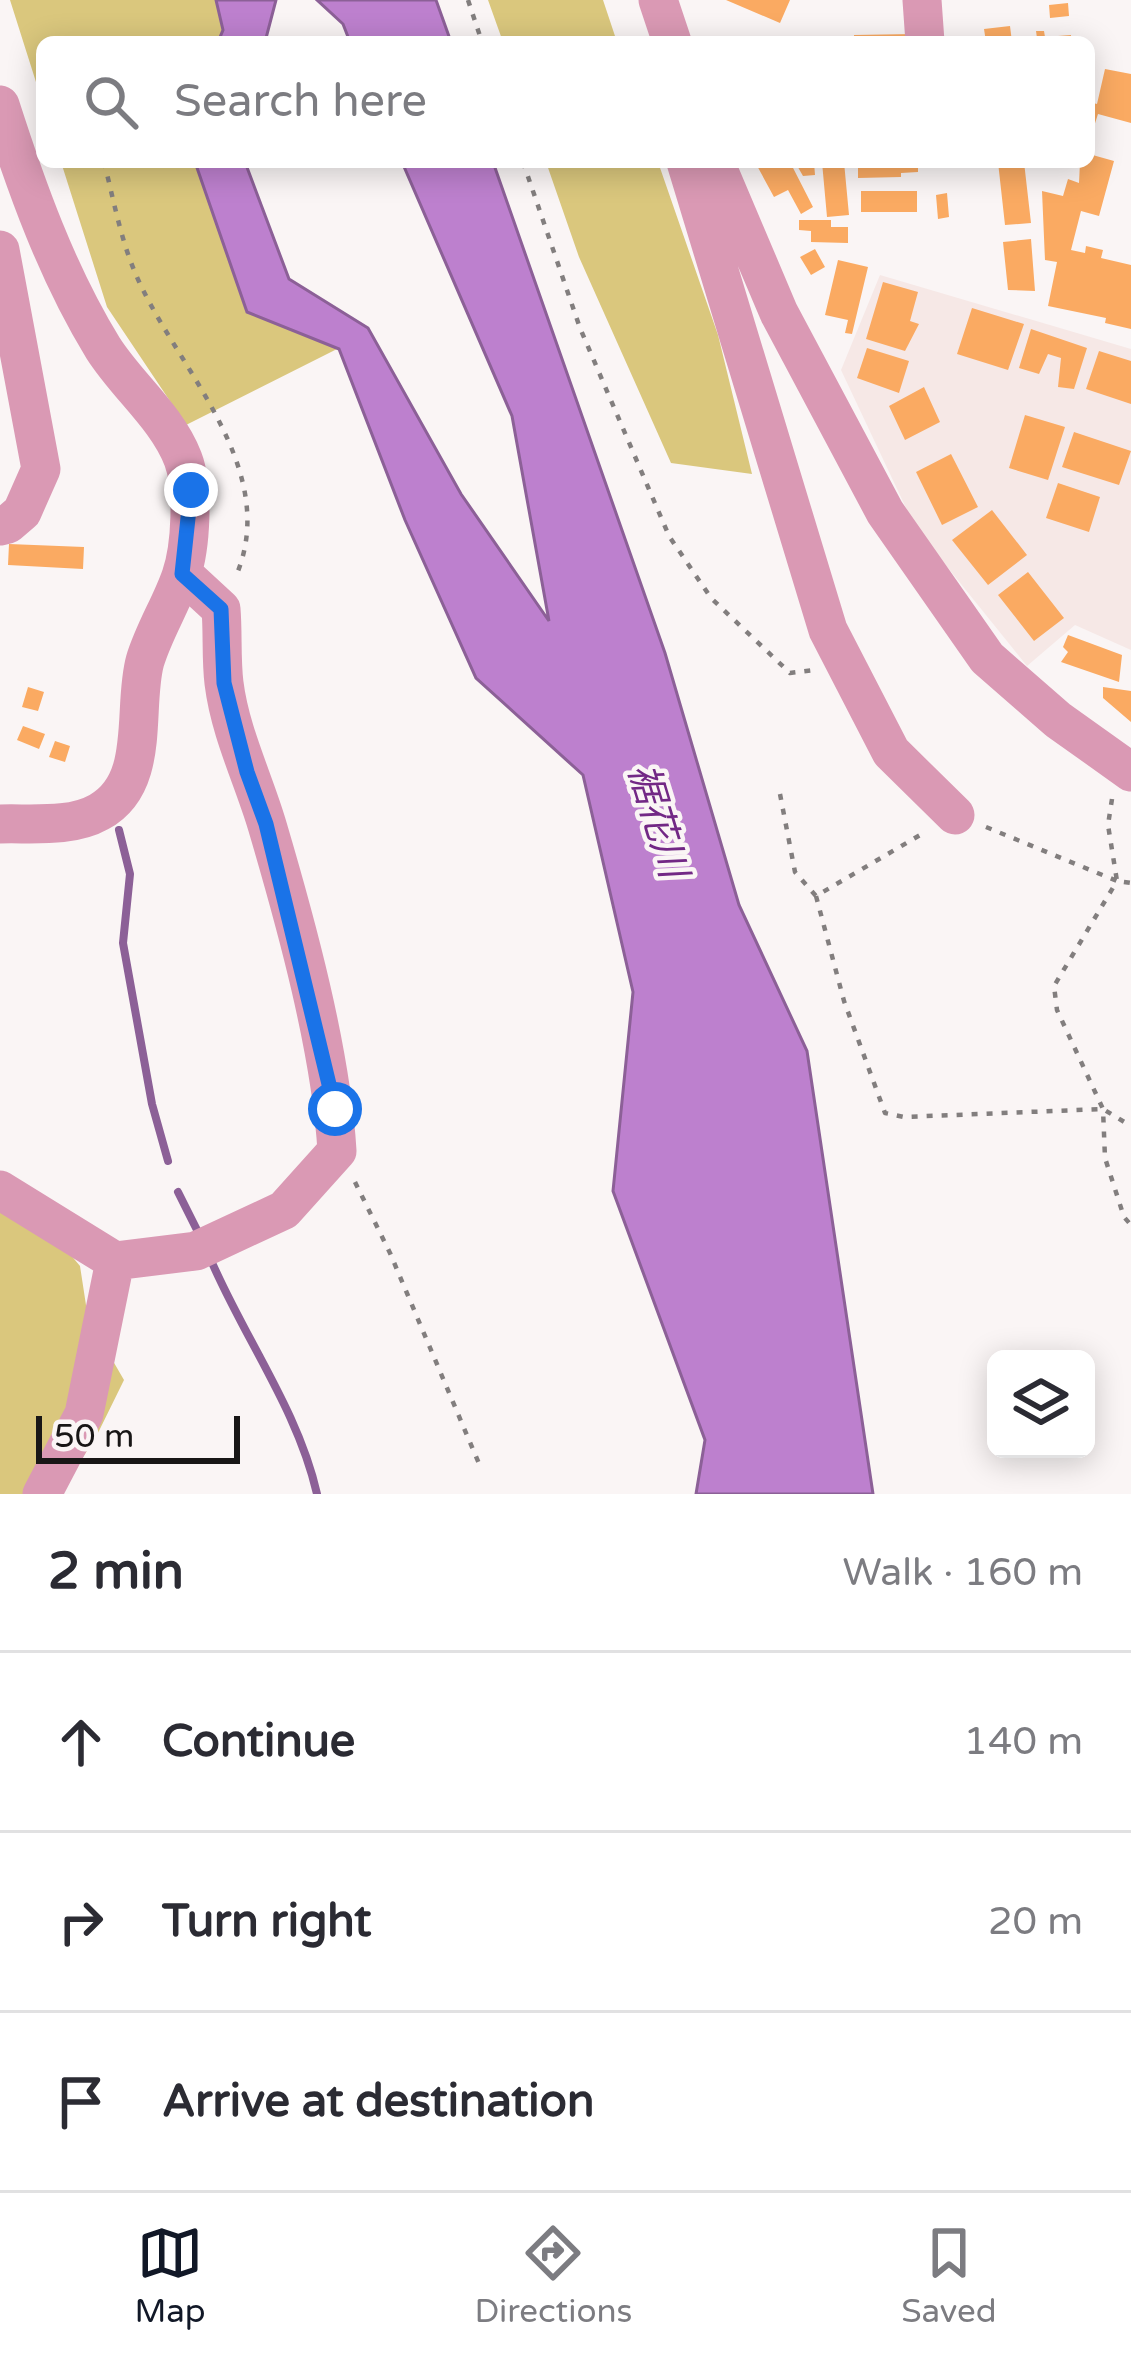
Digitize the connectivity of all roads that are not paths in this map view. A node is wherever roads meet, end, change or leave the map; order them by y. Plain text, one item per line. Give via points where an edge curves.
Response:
1 (635, 0) edge
2 (658, 0) edge
3 (922, 0) edge
4 (647, 36) edge
5 (670, 36) edge
6 (925, 36) edge
7 (0, 105) edge
8 (688, 168) edge
9 (719, 168) edge
10 (0, 250) edge
11 (0, 526) edge
12 (182, 574) junction
13 (1124, 768) edge
14 (955, 815) road end
15 (0, 824) edge
16 (0, 1190) edge
17 (115, 1261) junction
18 (42, 1494) edge

1 - 4 street
2 - 5 street
3 - 6 street
7 - 12 street via 76,302 183,458 191,490
8 - 14 street via 828,630 891,752
9 - 13 street via 779,313 885,512 987,658
10 - 11 street via 41,469 22,512
12 - 15 street via 144,664 126,785 83,817
12 - 17 street via 221,609 224,683 313,1008 337,1151 284,1210 204,1248
16 - 17 street
17 - 18 street via 84,1414

